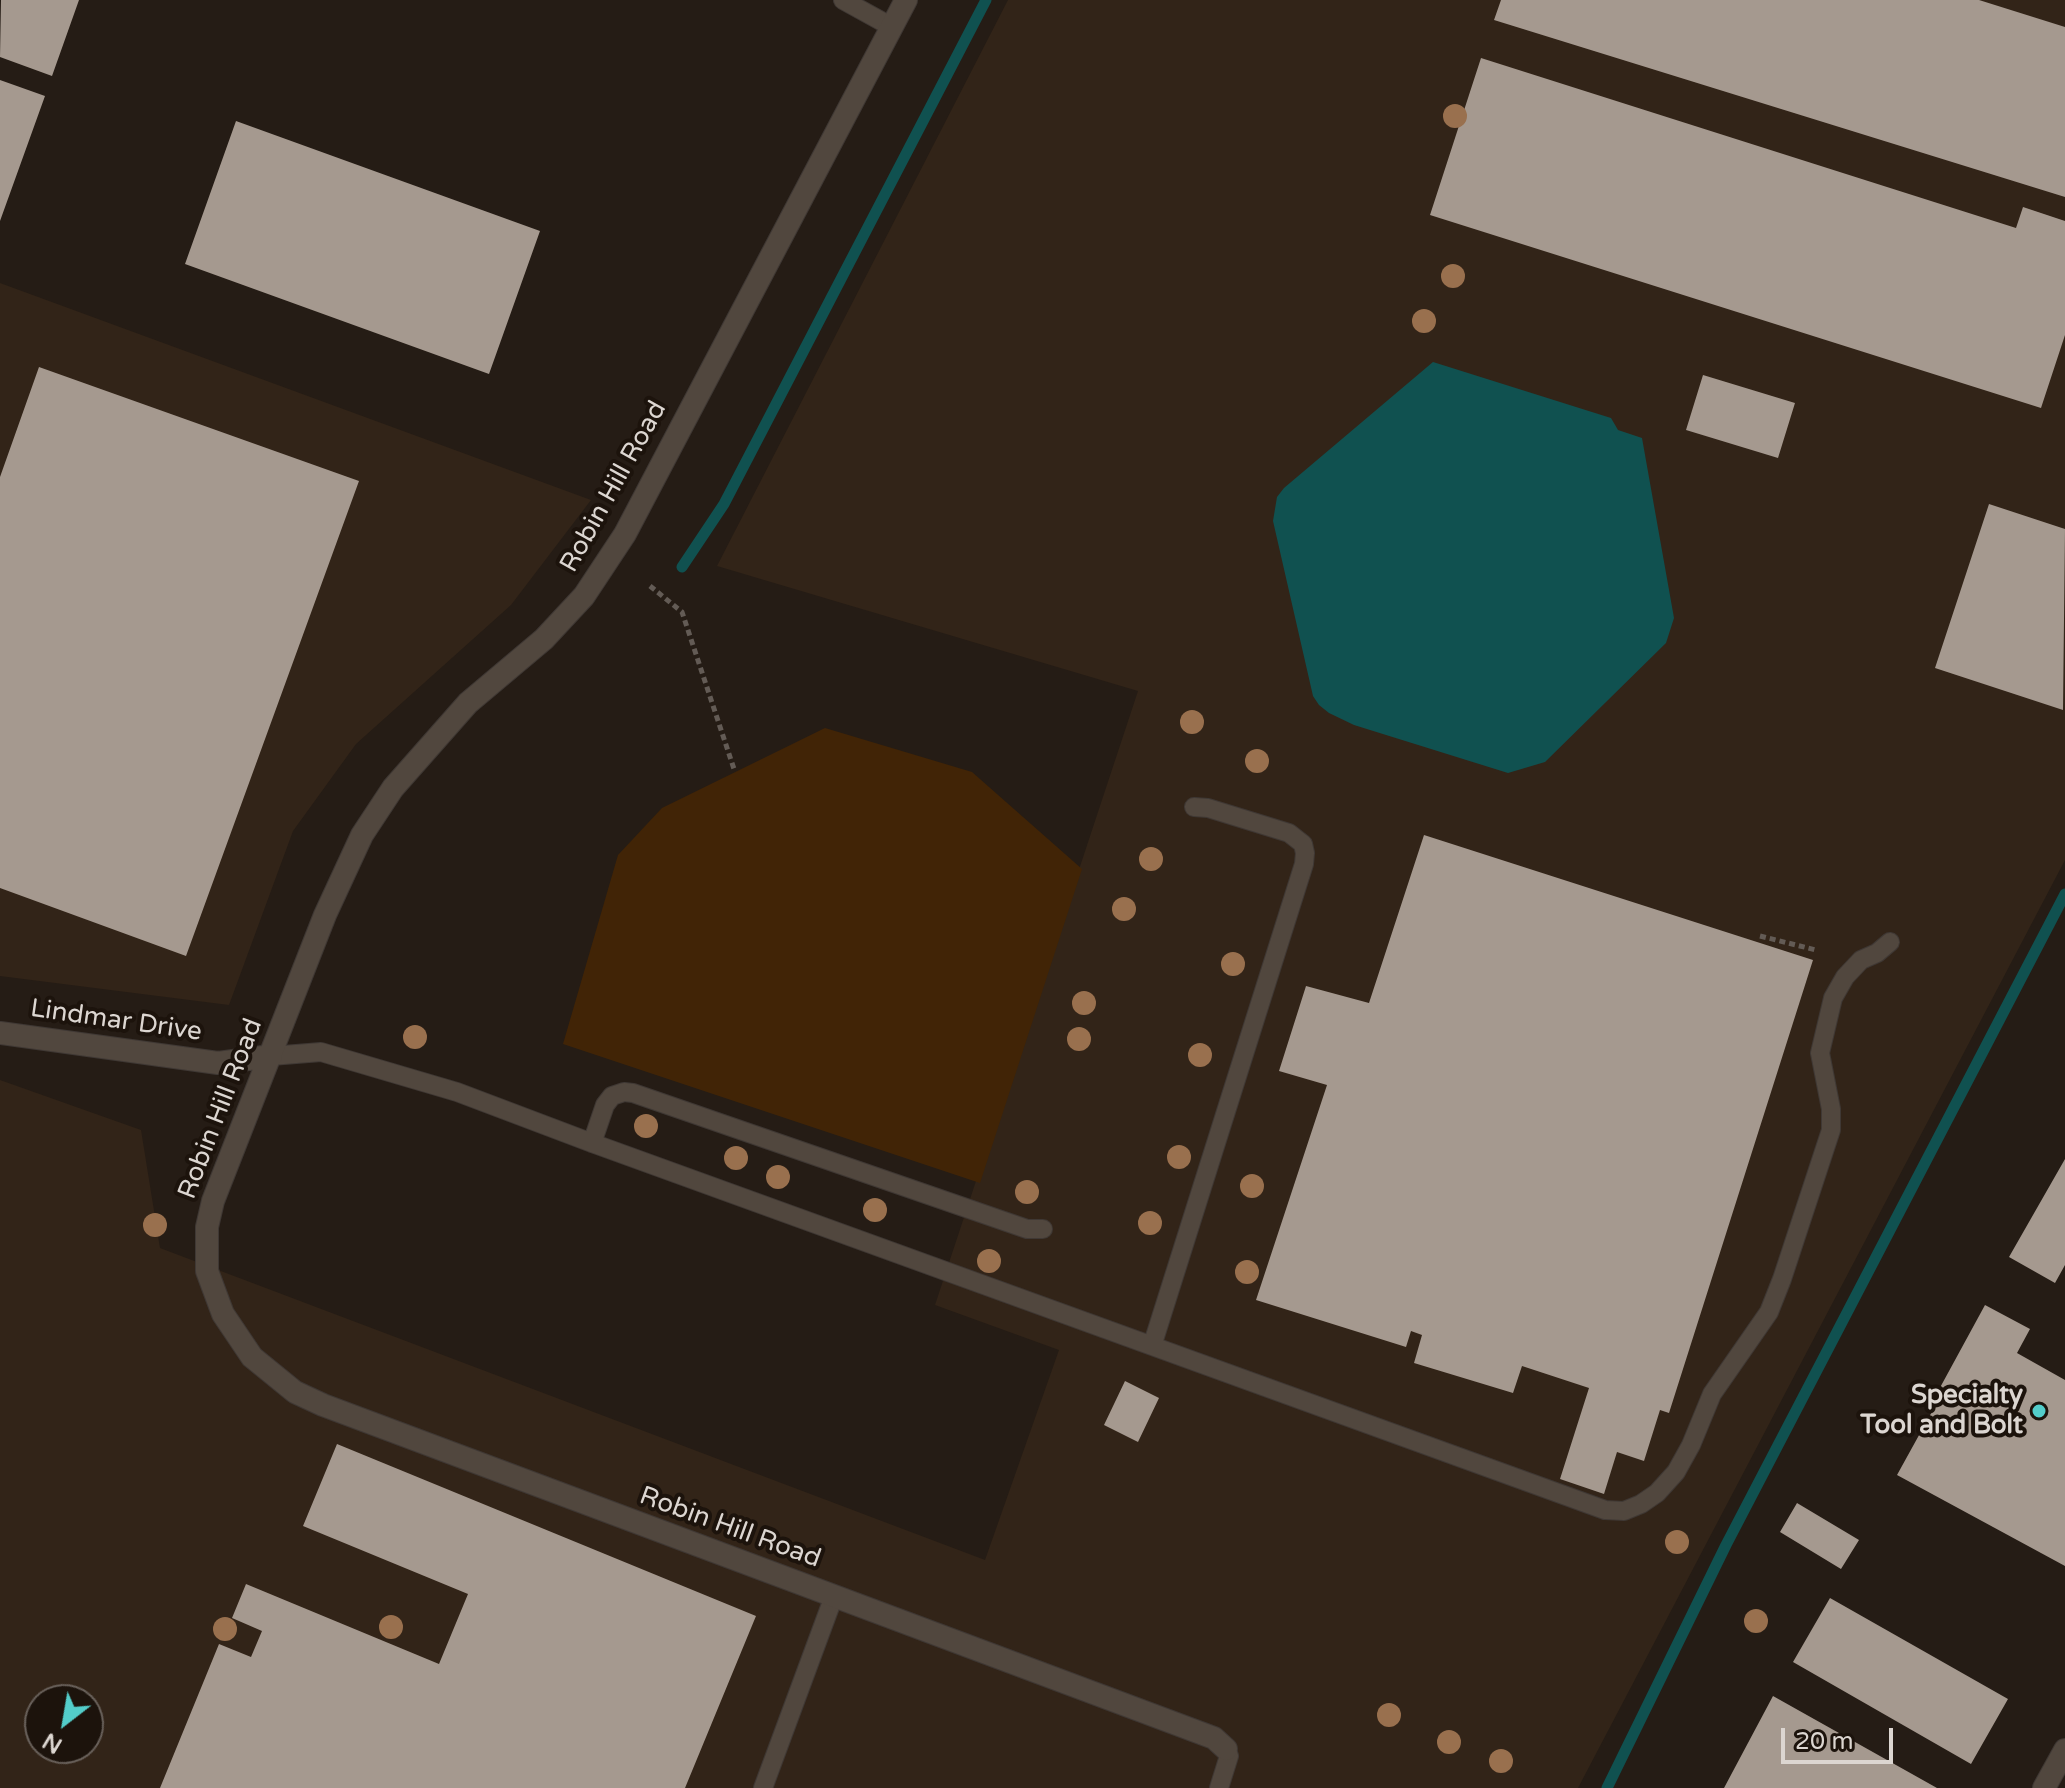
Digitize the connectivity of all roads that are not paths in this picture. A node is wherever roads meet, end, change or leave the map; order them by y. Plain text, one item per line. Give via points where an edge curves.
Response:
1 (843, 0) edge
2 (906, 0) edge
3 (892, 27) junction
4 (1194, 807) dead end
5 (1890, 942) dead end
6 (0, 1033) edge
7 (271, 1056) junction
8 (592, 1143) junction
9 (1043, 1229) dead end
10 (1152, 1346) junction
11 (834, 1596) junction
12 (1226, 1749) joint
13 (2065, 1750) edge
14 (763, 1788) edge
15 (1219, 1788) edge
16 (2044, 1788) edge

1 - 3 lane
2 - 3 street, Robin Hill Road
3 - 7 street, Robin Hill Road via 625,534 584,596 544,639 468,703 393,788 362,835
4 - 10 lane via 1289,833 1303,844 1305,853
5 - 10 lane via 1861,960 1833,998 1820,1053 1831,1130 1769,1312 1712,1394 1676,1472 1641,1504 1624,1511 1605,1510
6 - 7 street, Lindmar Drive via 218,1063
7 - 8 lane via 321,1052 457,1092
7 - 11 street, Robin Hill Road via 213,1201 205,1249 223,1314 261,1366 323,1405
8 - 9 lane via 612,1096 633,1093 1027,1229
8 - 10 lane
11 - 12 street, Robin Hill Road via 1214,1738
11 - 14 lane
12 - 15 lane via 1229,1756
13 - 16 street

